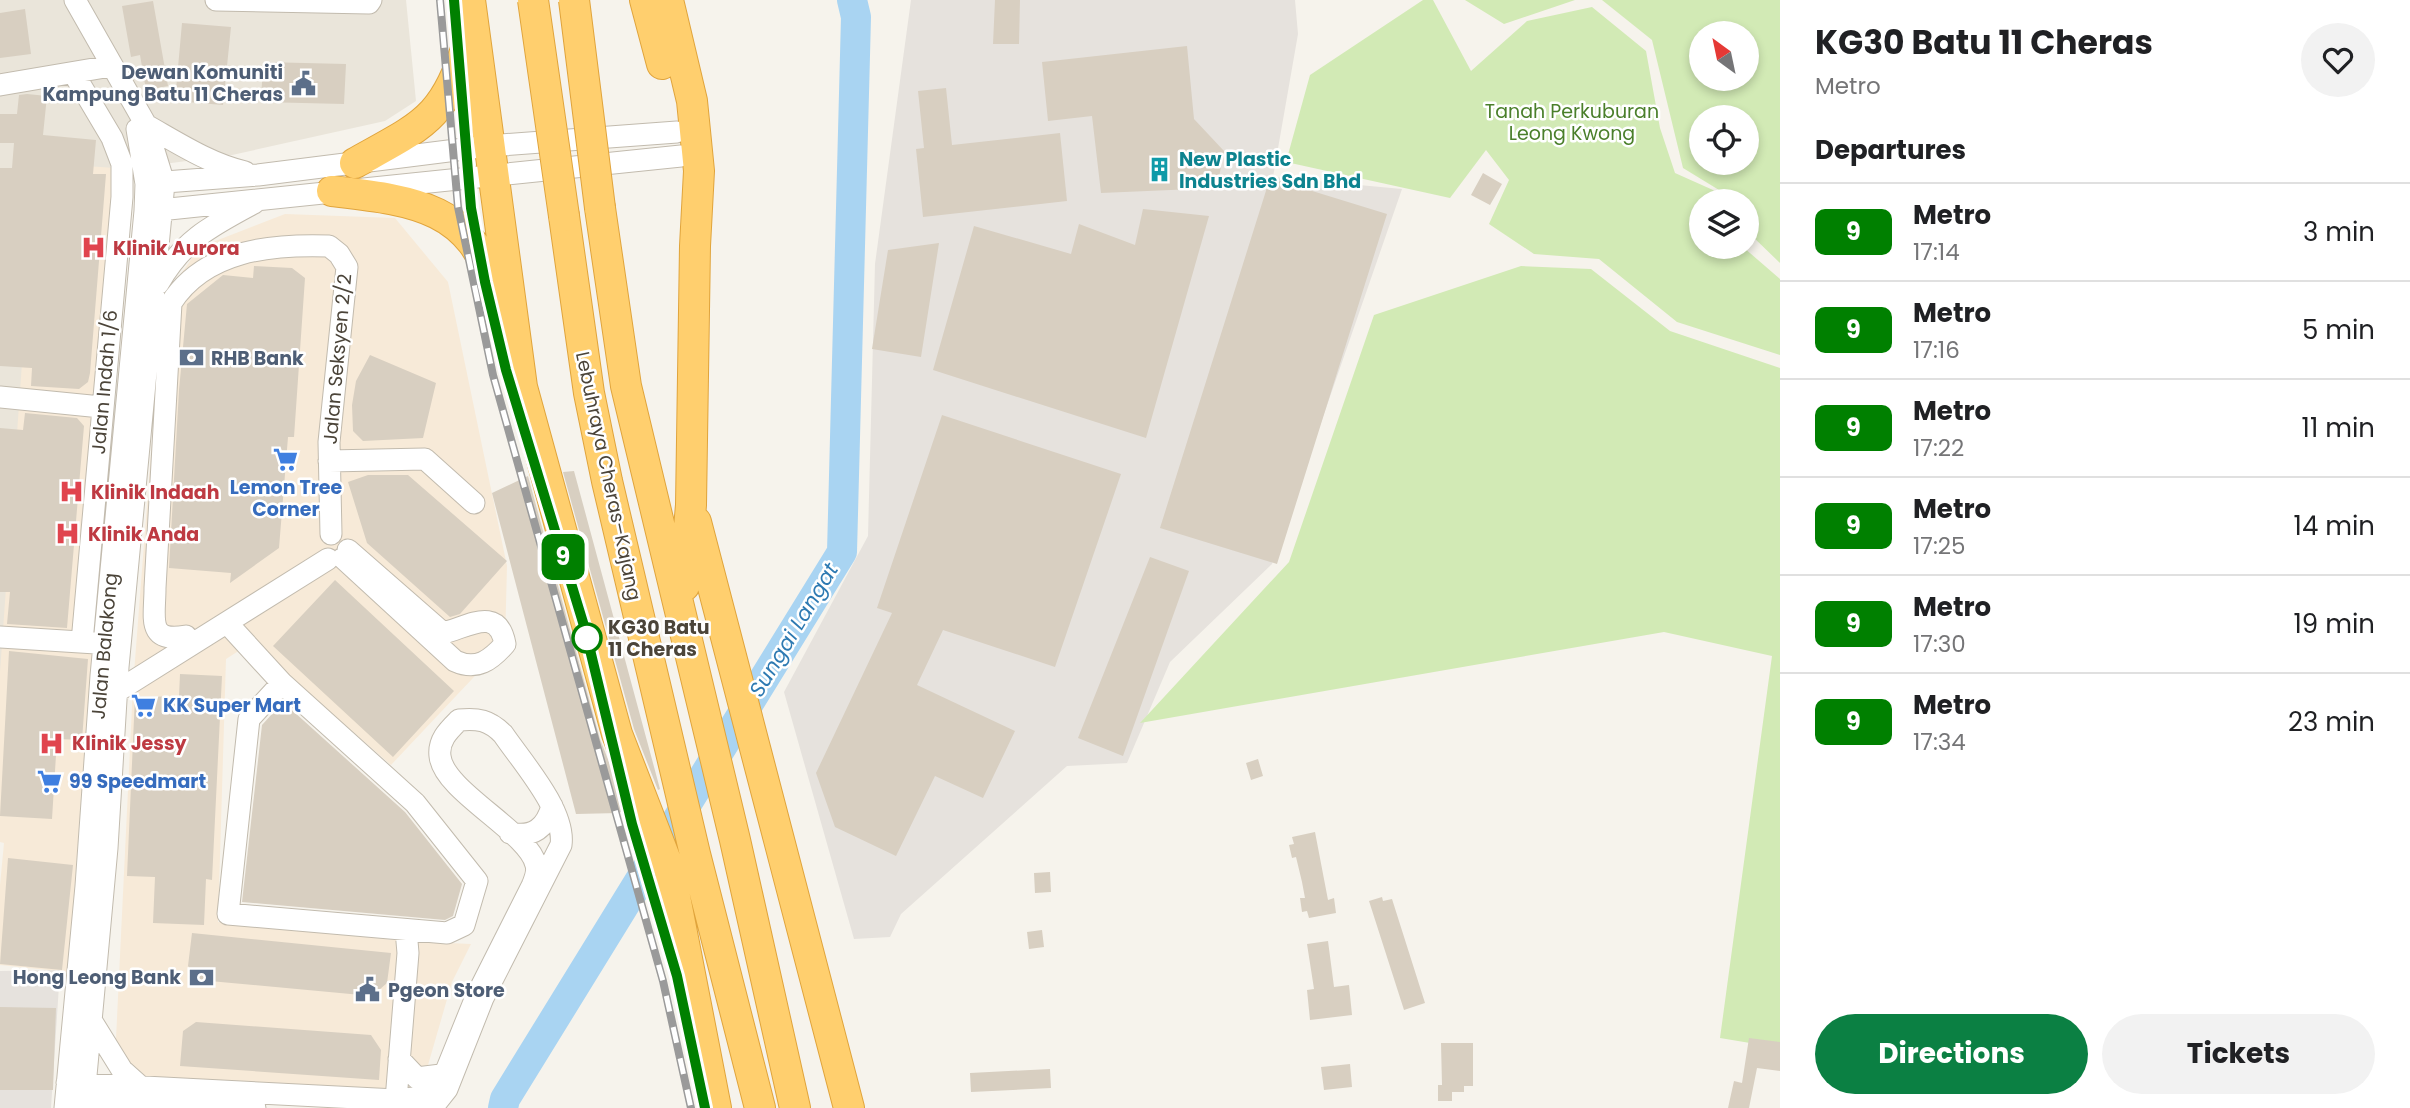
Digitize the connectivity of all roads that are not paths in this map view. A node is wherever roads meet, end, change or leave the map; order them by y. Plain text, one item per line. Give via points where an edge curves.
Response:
1 (75, 0) edge
2 (216, 0) edge
3 (234, 0) edge
4 (470, 0) edge
5 (533, 0) edge
6 (574, 0) edge
7 (645, 0) edge
8 (668, 0) edge
9 (370, 2) edge
10 (472, 31) junction
11 (111, 66) junction
12 (74, 74) junction
13 (0, 85) edge
14 (142, 119) junction
15 (679, 144) junction
16 (490, 161) junction
17 (355, 163) junction
18 (257, 175) junction
19 (155, 183) junction
20 (332, 191) junction
21 (265, 197) junction
22 (154, 210) junction
23 (223, 220) junction
24 (695, 246) junction
25 (233, 253) junction
26 (154, 290) junction
27 (522, 387) junction
28 (0, 397) edge
29 (101, 407) junction
30 (329, 461) junction
31 (607, 481) junction
32 (474, 503) dead end
33 (691, 505) junction
34 (334, 550) junction
35 (683, 622) junction
36 (227, 623) junction
37 (186, 636) junction
38 (0, 637) edge
39 (82, 642) junction
40 (112, 645) junction
41 (282, 682) junction
42 (116, 692) junction
43 (552, 806) junction
44 (510, 833) junction
45 (677, 880) junction
46 (406, 935) junction
47 (91, 1020) junction
48 (399, 1059) junction
49 (447, 1070) junction
50 (141, 1087) junction
51 (75, 1097) edge
52 (389, 1103) edge
53 (255, 1108) edge
54 (432, 1108) edge
55 (716, 1108) edge
56 (732, 1108) edge
57 (760, 1108) edge
58 (795, 1108) edge
59 (849, 1108) edge

1 - 11 street
2 - 3 street
3 - 9 street
4 - 10 highway
5 - 31 highway, Lebuhraya Cheras–Kajang, bridge via 589,393
6 - 35 highway, Lebuhraya Cheras–Kajang, bridge via 626,386
7 - 15 highway
8 - 24 highway via 692,102 698,160
10 - 16 highway
10 - 17 highway via 443,104 404,136
11 - 12 street
11 - 14 street
12 - 13 street
12 - 29 street, Jalan Indah 1/6 via 122,164
14 - 18 street via 229,169
14 - 19 street
15 - 16 street
15 - 16 street
15 - 24 highway via 684,205
16 - 17 street
16 - 20 street
16 - 27 highway
17 - 18 street
18 - 19 street
19 - 22 street
20 - 21 street
20 - 27 highway via 401,199 444,215 466,235 489,265 506,347
21 - 22 street
21 - 23 street
22 - 26 street, Jalan Balakong
22 - 40 street, Jalan Balakong
23 - 25 street
23 - 26 street via 189,241
24 - 33 highway
25 - 30 street, Jalan Seksyen 2/2 via 329,246 347,267
25 - 37 street via 181,286 171,303 156,628 168,639
26 - 40 street, Jalan Balakong
27 - 45 highway via 617,734
28 - 29 street
29 - 39 street, Jalan Indah 1/6
30 - 32 street via 425,459
30 - 34 street, Jalan Seksyen 2/2
31 - 45 highway via 610,553
31 - 57 highway, Lebuhraya Cheras–Kajang
33 - 35 highway
33 - 59 highway
34 - 34 street via 443,633 484,621 495,624 505,644 491,660 478,665 455,661
34 - 36 street
34 - 37 street
35 - 58 highway, Lebuhraya Cheras–Kajang
36 - 41 street
36 - 42 street
37 - 40 street via 138,662
38 - 39 street
39 - 40 street
40 - 42 street, Jalan Balakong
40 - 51 street, Jalan Balakong via 86,886
41 - 46 street via 415,803 477,881 464,925 447,933
41 - 46 street via 249,719 228,914
42 - 47 street, Jalan Balakong
43 - 44 street via 537,831
43 - 44 street via 493,723 478,718 459,720 442,738 439,758 449,774
43 - 54 street via 561,845 482,998 447,1089
44 - 49 street via 535,861 536,878 476,997
45 - 55 highway
45 - 56 highway via 719,1037
46 - 48 street
46 - 52 street via 399,951
47 - 50 street via 122,1070
47 - 51 street, Jalan Balakong
48 - 49 street via 417,1078
48 - 52 street
49 - 52 street via 433,1093
50 - 51 street
50 - 52 street
51 - 53 street

